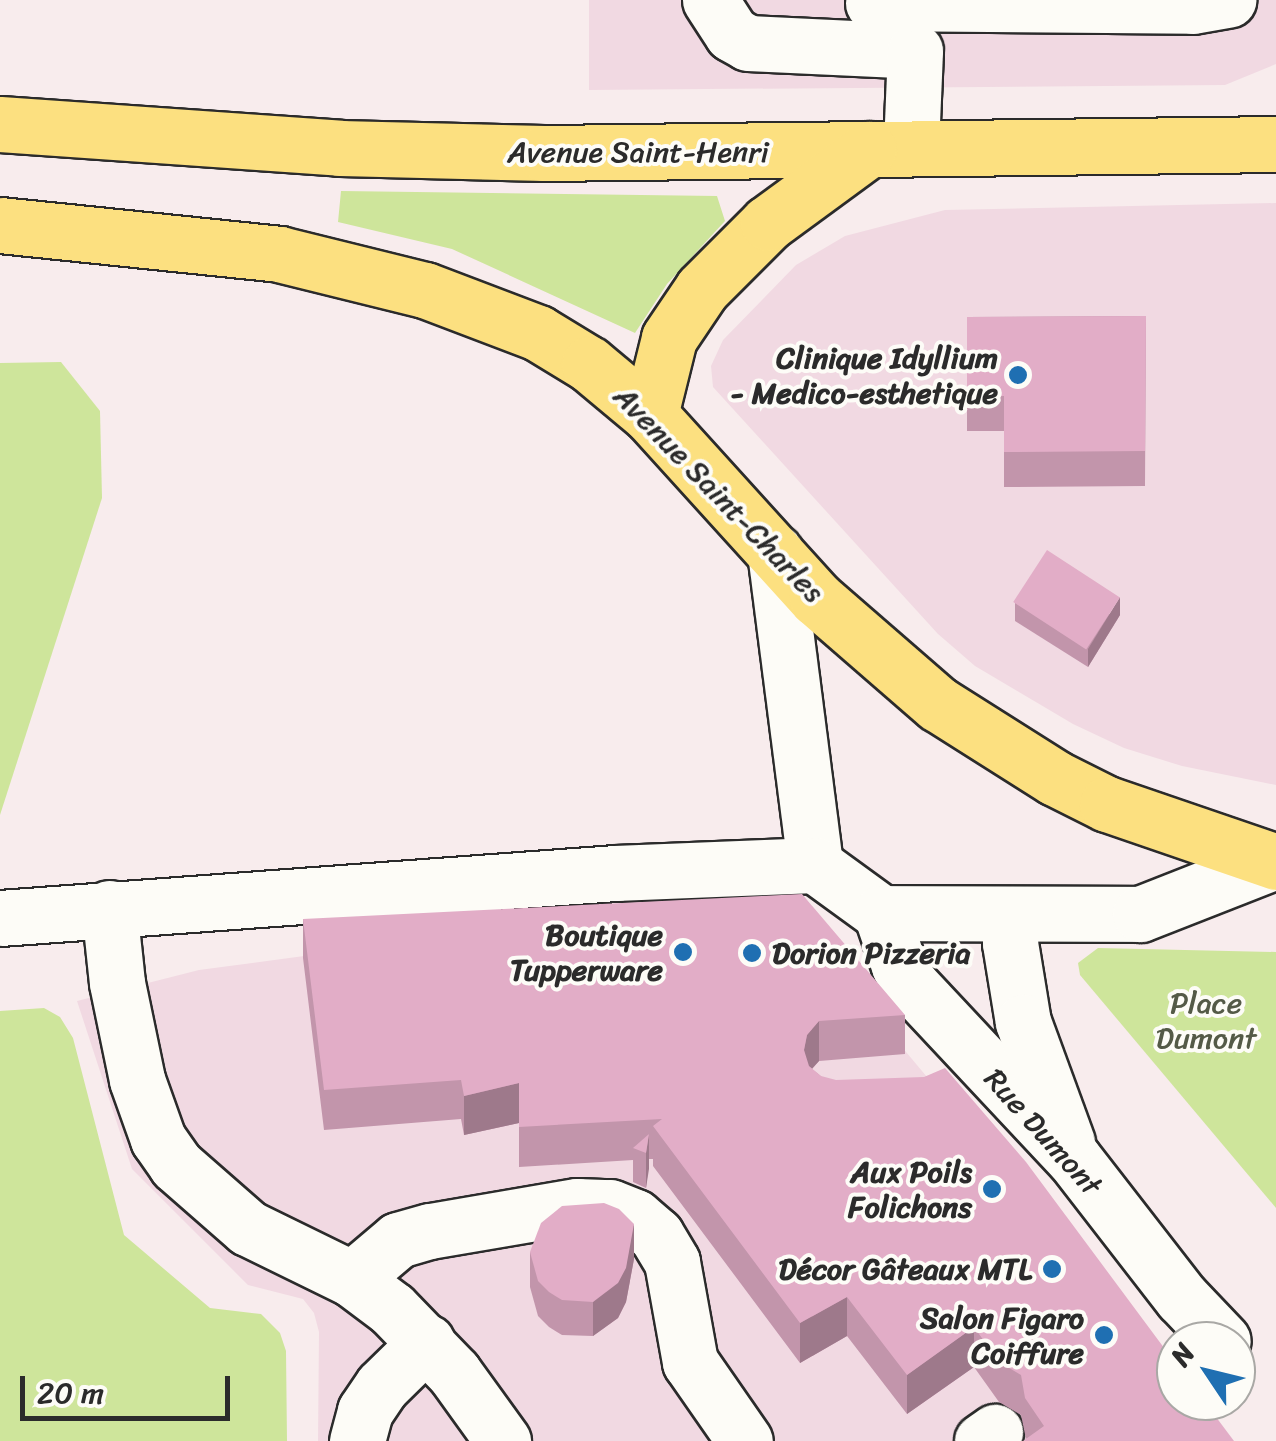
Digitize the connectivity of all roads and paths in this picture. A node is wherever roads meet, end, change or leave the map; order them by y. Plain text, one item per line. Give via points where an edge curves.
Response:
1 (710, 0) edge
2 (1228, 0) edge
3 (873, 4) dead end
4 (0, 124) edge
5 (1276, 144) edge
6 (890, 148) junction
7 (0, 226) edge
8 (650, 415) junction
9 (775, 552) junction
10 (1274, 862) edge
11 (816, 865) junction
12 (110, 908) junction
13 (881, 912) junction
14 (1012, 914) junction
15 (0, 918) edge
16 (1074, 1158) junction
17 (352, 1279) junction
18 (1205, 1321) edge
19 (427, 1342) junction
20 (357, 1441) edge
21 (503, 1441) edge
22 (745, 1441) edge

1 - 6 street via 732,34 748,43 914,50
2 - 3 street via 1193,6
4 - 6 main road, Avenue Saint-Henri via 431,151
5 - 6 main road, Avenue Saint-Henri
6 - 8 main road via 768,222 702,289 669,338
7 - 8 main road, Avenue Saint-Charles via 280,254 425,290 538,333 590,364
8 - 9 main road, Avenue Saint-Charles
9 - 10 main road, Avenue Saint-Charles via 882,658 1003,747 1107,804
9 - 11 street
10 - 14 street, Avenue Saint-Charles via 1140,914
11 - 12 street
11 - 13 street
12 - 15 street
12 - 17 street via 137,1080 158,1139 176,1165 248,1228
13 - 14 street, Avenue Saint-Charles
13 - 16 street, Rue Dumont via 899,966 949,1062
14 - 16 street via 1010,942 1024,1022
16 - 18 street, Rue Dumont
17 - 19 street
17 - 22 street via 378,1253 414,1236 576,1206 610,1207 635,1217 672,1262 690,1362
19 - 20 street via 364,1411
19 - 21 street

